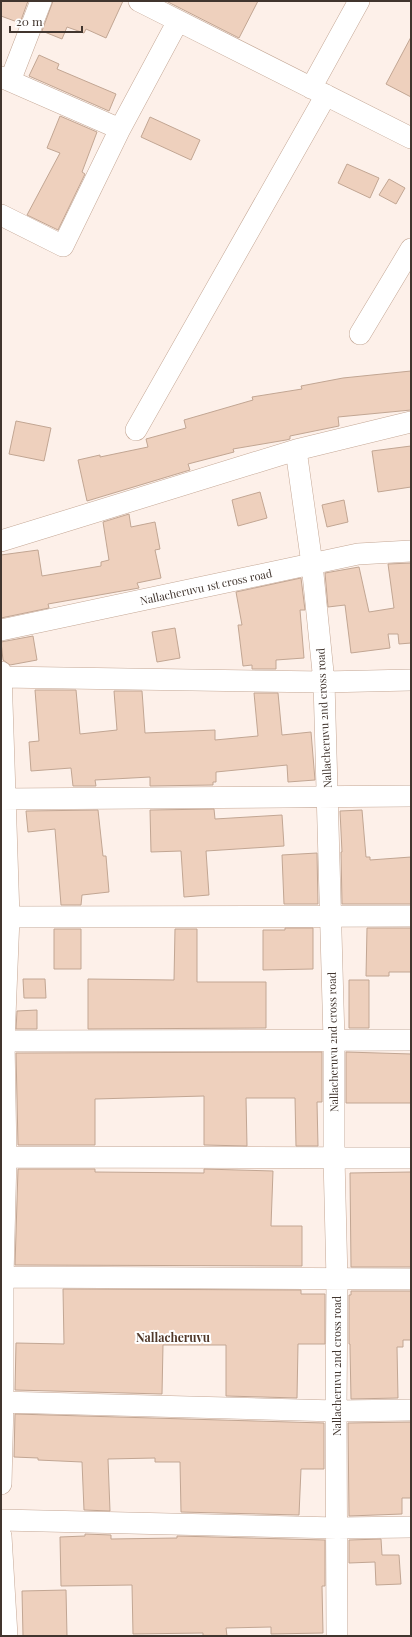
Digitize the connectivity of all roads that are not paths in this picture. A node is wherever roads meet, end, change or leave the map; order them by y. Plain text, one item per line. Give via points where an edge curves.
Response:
1 (41, 1) edge
2 (139, 1) edge
3 (359, 1) edge
4 (178, 21) junction
5 (6, 79) edge
6 (318, 92) junction
7 (120, 129) junction
8 (411, 138) edge
9 (1, 215) edge
10 (411, 249) edge
11 (360, 334) dead end
12 (411, 422) edge
13 (136, 430) dead end
14 (296, 450) junction
15 (1, 541) edge
16 (411, 551) edge
17 (312, 564) junction
18 (1, 630) edge
19 (1, 675) edge
20 (411, 680) edge
21 (324, 682) junction
22 (411, 796) edge
23 (328, 797) junction
24 (3, 799) edge
25 (331, 916) junction
26 (411, 916) edge
27 (5, 917) edge
28 (334, 1040) junction
29 (411, 1040) edge
30 (2, 1041) edge
31 (4, 1157) edge
32 (334, 1157) junction
33 (411, 1158) edge
34 (2, 1278) edge
35 (411, 1279) edge
36 (337, 1280) junction
37 (2, 1402) edge
38 (411, 1410) edge
39 (336, 1411) junction
40 (1, 1484) edge
41 (1, 1520) edge
42 (411, 1527) edge
43 (337, 1528) junction
44 (1, 1536) edge
45 (7, 1636) edge
46 (337, 1636) edge

1 - 5 street
2 - 4 street
3 - 6 street
4 - 6 street
4 - 7 street
5 - 7 street
6 - 8 street
6 - 13 street
7 - 9 street via 63,246
10 - 11 street
12 - 14 street
14 - 15 street
14 - 17 street, Nallacheruvu 2nd cross road
16 - 17 street, Nallacheruvu 1st cross road via 358,554
17 - 18 street, Nallacheruvu 1st cross road
17 - 21 street, Nallacheruvu 2nd cross road
19 - 21 street
19 - 24 street
20 - 21 street
21 - 23 street, Nallacheruvu 2nd cross road
22 - 23 street
23 - 24 street
23 - 25 street, Nallacheruvu 2nd cross road
24 - 27 street
25 - 26 street
25 - 27 street
25 - 28 street, Nallacheruvu 2nd cross road
27 - 30 street
28 - 29 street
28 - 30 street
28 - 32 street, Nallacheruvu 2nd cross road
30 - 31 street
31 - 32 street
31 - 34 street
32 - 33 street
32 - 36 street, Nallacheruvu 2nd cross road
34 - 36 street
34 - 37 street
35 - 36 street
36 - 39 street, Nallacheruvu 2nd cross road
37 - 39 street
37 - 40 street
38 - 39 street
39 - 43 street, Nallacheruvu 2nd cross road
41 - 43 street
42 - 43 street
43 - 46 street, Nallacheruvu 2nd cross road
44 - 45 street

